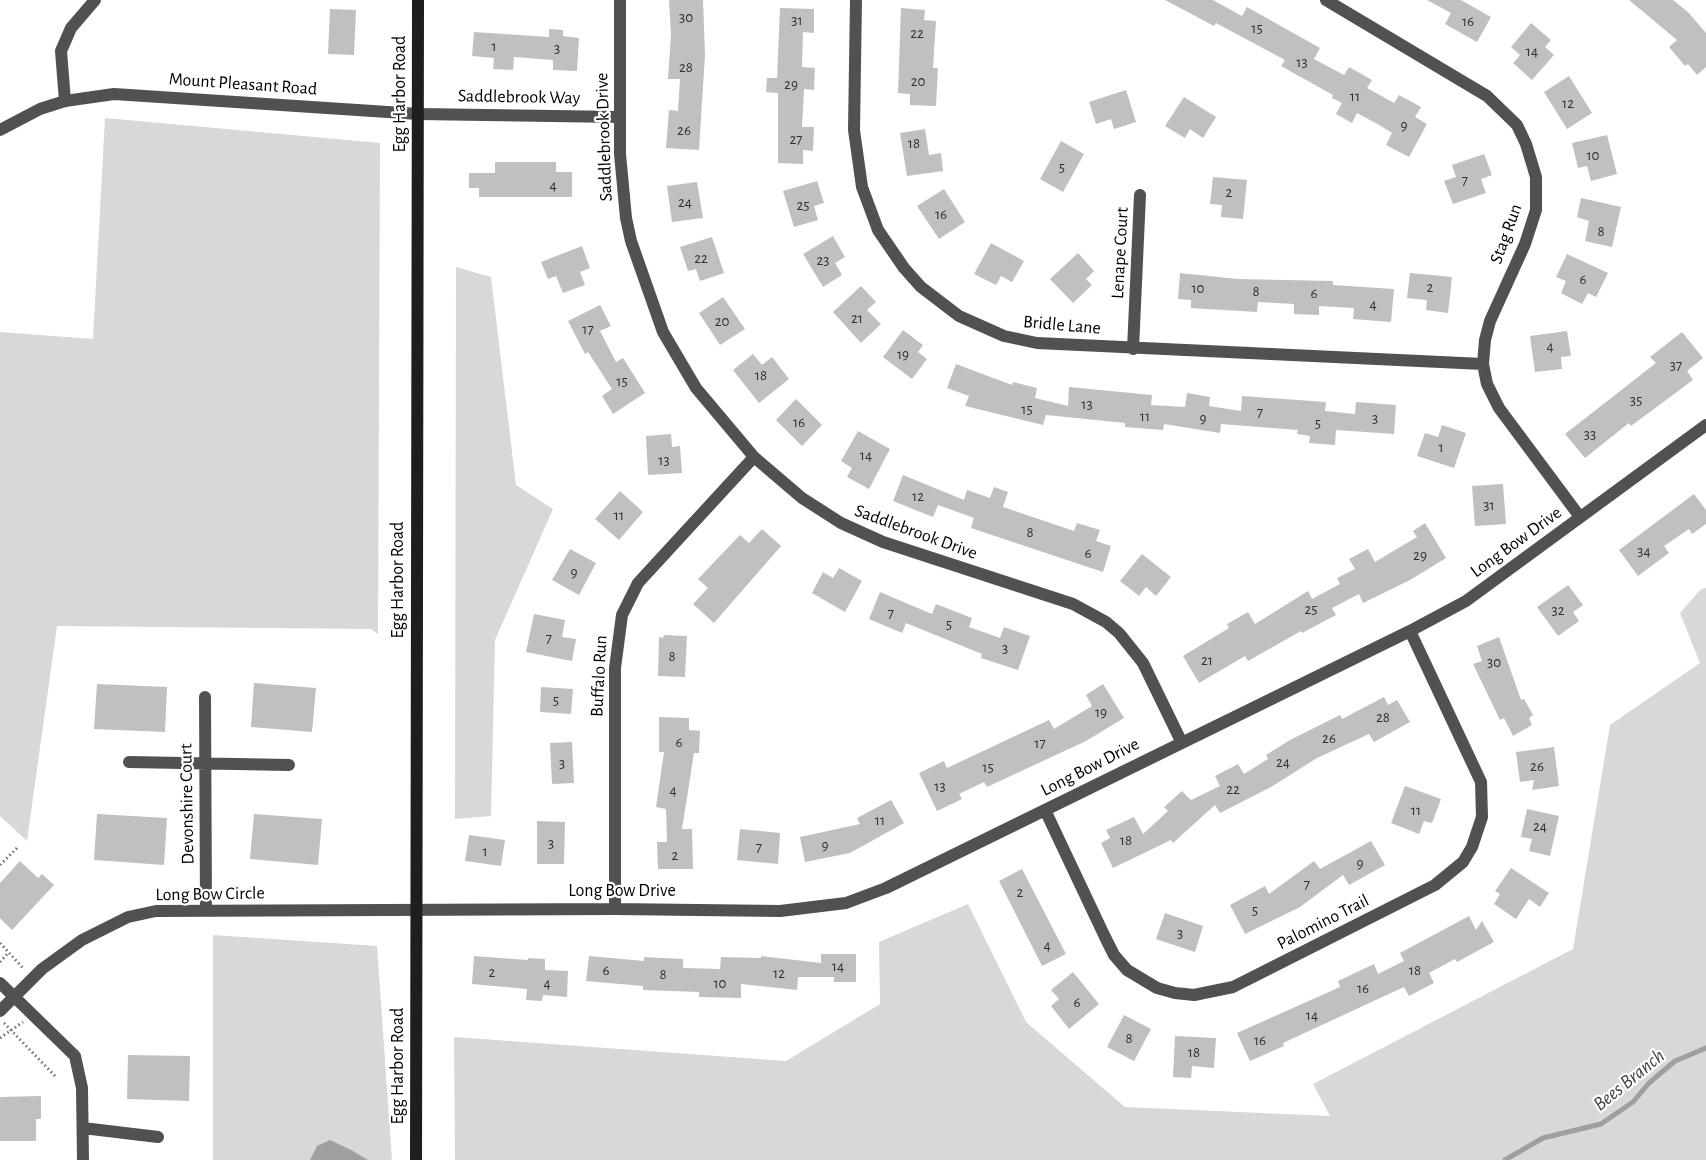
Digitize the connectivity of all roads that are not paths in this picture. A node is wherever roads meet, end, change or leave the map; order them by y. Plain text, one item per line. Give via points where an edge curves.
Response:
1 (95, 0) edge
2 (418, 0) edge
3 (621, 0) edge
4 (856, 0) edge
5 (1326, 0) edge
6 (65, 101) junction
7 (418, 114) junction
8 (619, 117) junction
9 (0, 130) edge
10 (1140, 195) dead end
11 (1133, 349) junction
12 (1483, 364) junction
13 (1706, 425) edge
14 (754, 457) junction
15 (1580, 517) junction
16 (1410, 632) junction
17 (205, 697) dead end
18 (1181, 741) junction
19 (129, 762) dead end
20 (205, 764) junction
21 (289, 765) dead end
22 (1044, 810) junction
23 (417, 909) junction
24 (615, 909) junction
25 (207, 910) junction
26 (0, 983) edge
27 (16, 996) junction
28 (0, 1011) edge
29 (83, 1128) junction
30 (159, 1137) dead end
31 (83, 1160) edge
32 (416, 1160) edge

1 - 6 street via 72,28 61,51
2 - 7 main road, Egg Harbor Road
3 - 8 street, Saddlebrook Drive
4 - 11 street, Bridle Lane via 854,130 862,188 878,230 904,268 921,287 959,316 1004,336 1037,343
5 - 12 street, Stag Run via 1487,96 1516,125 1526,144 1536,177 1536,210 1490,321
6 - 7 street, Mount Pleasant Road via 114,94
6 - 9 street, Mount Pleasant Road
7 - 8 street, Saddlebrook Way
7 - 23 main road, Egg Harbor Road
8 - 14 street, Saddlebrook Drive via 626,218 663,332 696,388
10 - 11 street, Lenape Court
11 - 12 street, Bridle Lane
12 - 15 street, Stag Run via 1487,384 1499,408
13 - 15 street, Long Bow Drive
14 - 18 street, Saddlebrook Drive via 802,498 861,533 1073,604 1106,622 1143,663
14 - 24 street, Buffalo Run via 638,583 622,615 615,668
15 - 16 street, Long Bow Drive via 1466,601
16 - 18 street, Long Bow Drive
16 - 22 street, Palomino Trail via 1482,782 1482,817 1472,847 1463,862 1435,885 1233,987 1194,995 1175,993 1157,988 1127,970 1109,946
17 - 20 street, Devonshire Court
18 - 22 street, Long Bow Drive
19 - 20 street
20 - 21 street
20 - 25 street, Devonshire Court
22 - 24 street, Long Bow Drive via 886,888 846,903 780,911
23 - 24 street, Long Bow Drive
23 - 25 street, Long Bow Circle
23 - 32 main road, Egg Harbor Road
25 - 27 street, Long Bow Circle via 156,911 128,917 82,940
26 - 27 street
27 - 28 street, Long Bow Circle
27 - 29 street via 75,1056 82,1088
29 - 30 street
29 - 31 street

